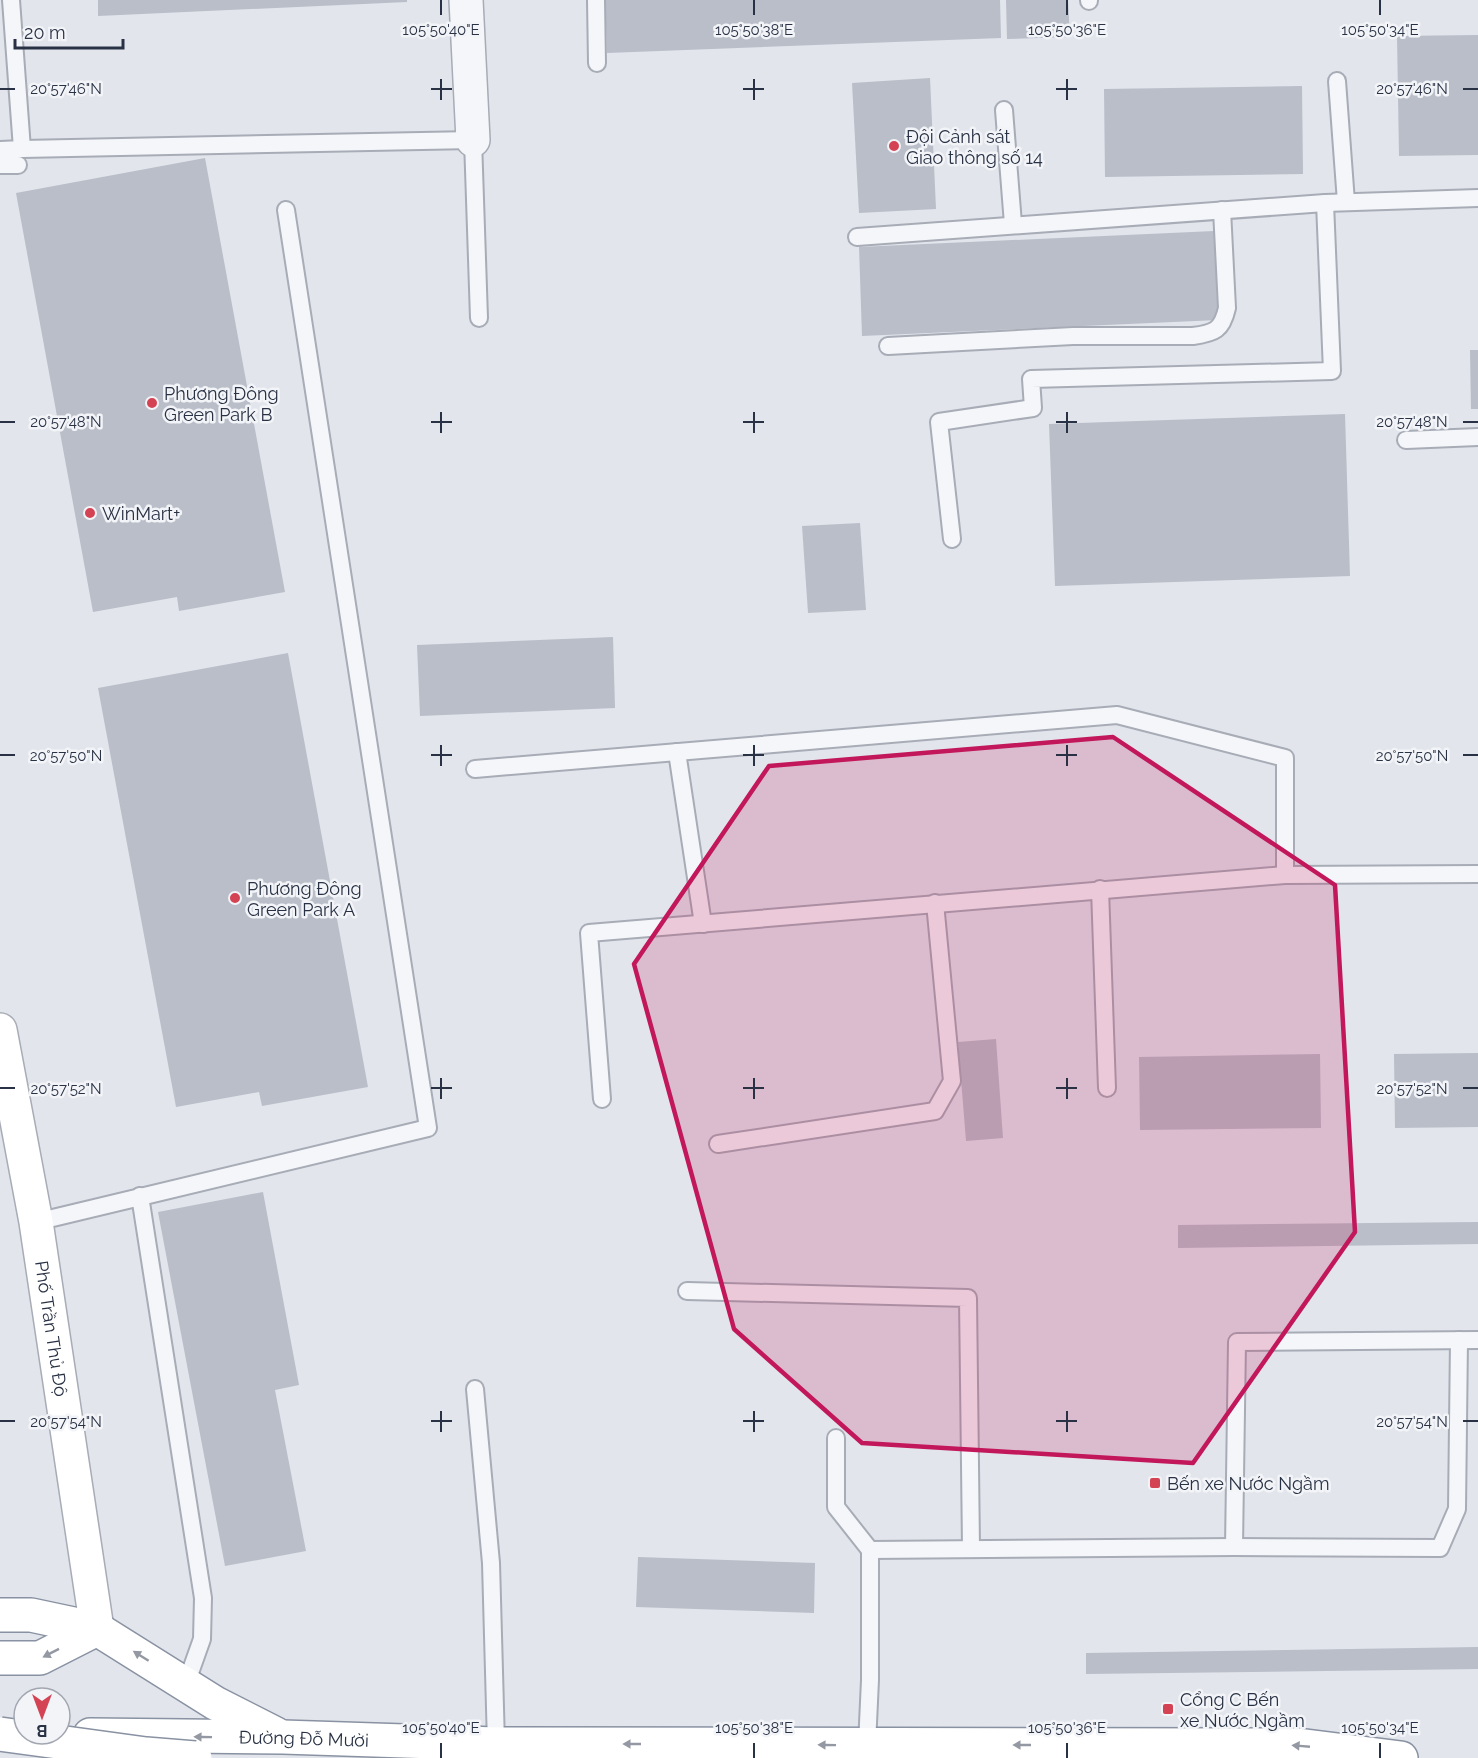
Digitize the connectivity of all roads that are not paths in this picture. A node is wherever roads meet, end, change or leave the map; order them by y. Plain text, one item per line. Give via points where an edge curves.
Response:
1 (11, 0) edge
2 (466, 0) edge
3 (596, 0) edge
4 (597, 63) dead end
5 (1337, 81) dead end
6 (1004, 110) dead end
7 (473, 140) junction
8 (0, 150) edge
9 (20, 157) junction
10 (0, 165) edge
11 (1478, 198) edge
12 (1346, 202) junction
13 (1325, 203) junction
14 (286, 210) dead end
15 (1222, 210) junction
16 (1013, 224) junction
17 (857, 237) dead end
18 (479, 318) dead end
19 (888, 346) dead end
20 (1478, 437) edge
21 (1407, 440) dead end
22 (951, 539) dead end
23 (677, 752) junction
24 (475, 769) dead end
25 (1478, 874) edge
26 (1285, 875) junction
27 (1100, 889) junction
28 (935, 903) junction
29 (703, 924) junction
30 (0, 1030) edge
31 (1107, 1088) dead end
32 (602, 1100) dead end
33 (718, 1144) dead end
34 (140, 1196) junction
35 (36, 1222) junction
36 (687, 1291) dead end
37 (1460, 1340) junction
38 (1478, 1340) edge
39 (475, 1389) dead end
40 (836, 1438) dead end
41 (1234, 1547) junction
42 (971, 1548) junction
43 (870, 1550) junction
44 (0, 1616) edge
45 (97, 1629) junction
46 (0, 1658) edge
47 (186, 1684) junction
48 (0, 1734) edge
49 (283, 1737) junction
50 (496, 1744) junction
51 (867, 1752) edge
52 (195, 1758) edge
53 (1401, 1758) edge

1 - 9 lane
2 - 7 street
3 - 4 lane
5 - 12 lane
6 - 16 lane
7 - 9 lane
7 - 18 lane
8 - 9 lane
9 - 10 lane
11 - 12 lane
12 - 13 lane
13 - 15 lane
13 - 22 lane via 1332,371 1031,380 1033,408 939,422
14 - 34 lane via 428,1128
15 - 16 lane
15 - 19 lane via 1227,308 1224,321 1207,334 1072,336
16 - 17 lane
20 - 21 lane
23 - 24 lane
23 - 26 lane via 1117,715 1286,758
23 - 29 lane
25 - 26 lane
26 - 27 lane
27 - 28 lane
27 - 31 lane
28 - 29 lane
28 - 33 lane via 951,1082 935,1111
29 - 32 lane via 590,933
30 - 35 main road, Phố Trần Thủ Độ
34 - 35 lane
34 - 47 lane via 203,1598 202,1639
35 - 45 main road, Phố Trần Thủ Độ
36 - 42 lane via 968,1298
37 - 38 lane
37 - 41 lane via 1457,1509 1440,1548
37 - 41 lane via 1237,1342
39 - 50 lane via 491,1563
40 - 43 lane via 836,1507
41 - 42 lane
42 - 43 lane
43 - 51 lane
44 - 45 main road via 31,1615
45 -> 46 main road via 40,1658
47 -> 45 main road
47 - 49 main road
49 -> 48 main road, Đường Đỗ Mười
48 - 52 main road, bridge
49 - 50 main road, Đường Đỗ Mười
51 -> 50 main road, Đường Đỗ Mười
53 -> 51 main road, Đường Đỗ Mười via 1298,1745

